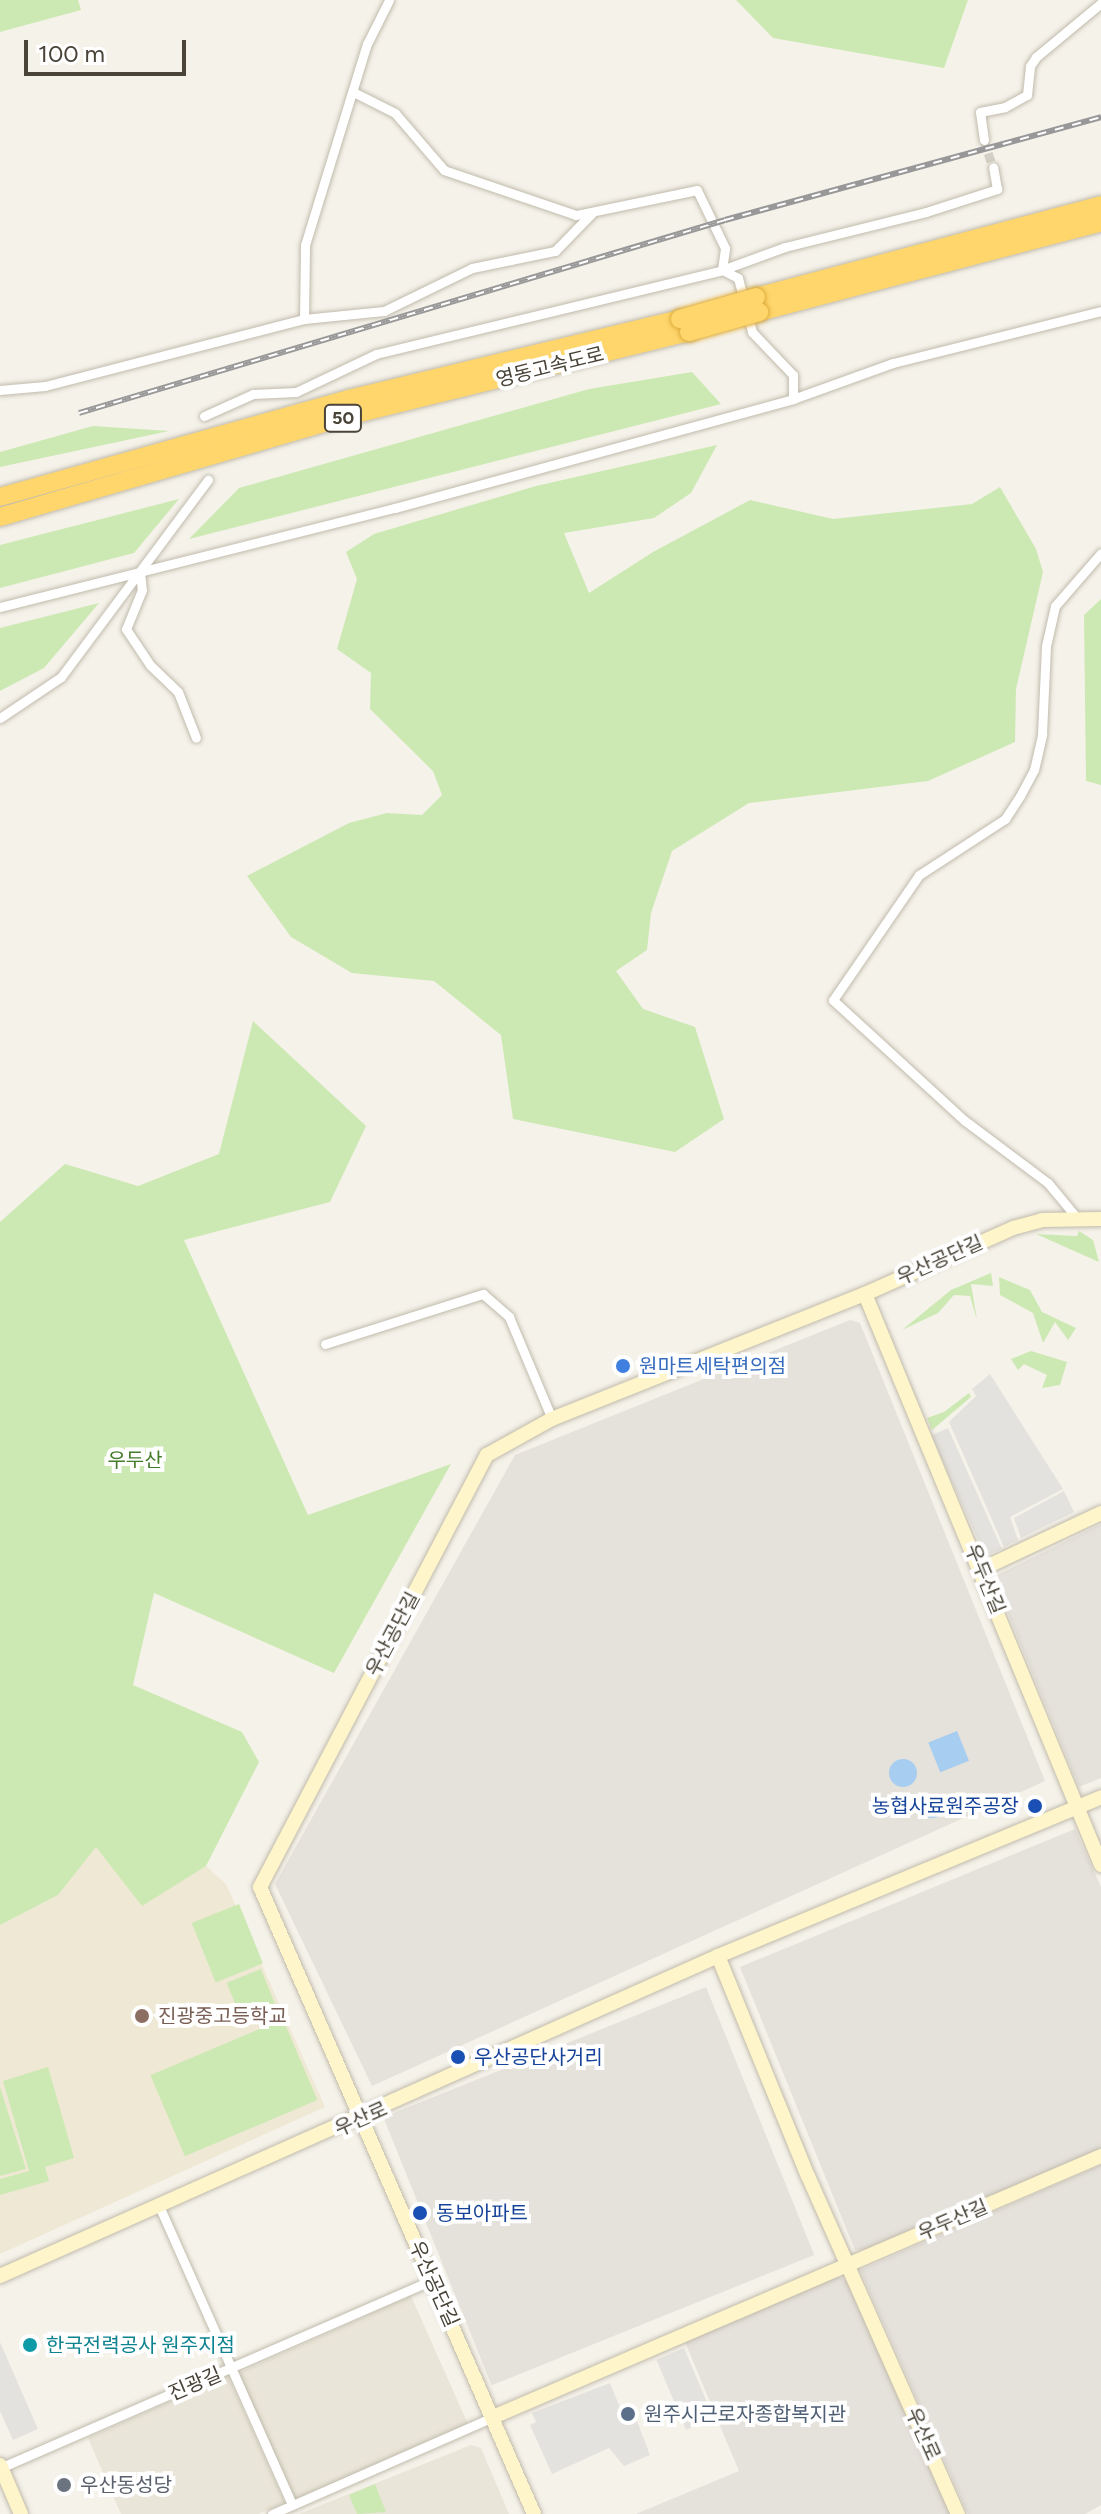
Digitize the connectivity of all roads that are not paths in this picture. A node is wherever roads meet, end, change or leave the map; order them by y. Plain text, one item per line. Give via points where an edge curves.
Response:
1 (389, 0) edge
2 (1101, 3) edge
3 (355, 93) junction
4 (984, 140) tunnel mouth
5 (993, 167) tunnel mouth
6 (1101, 205) edge
7 (594, 212) junction
8 (1101, 222) edge
9 (722, 270) junction
10 (757, 304) junction
11 (1101, 311) edge
12 (304, 319) junction
13 (685, 326) junction
14 (0, 390) edge
15 (793, 399) junction
16 (204, 416) dead end
17 (208, 480) dead end
18 (0, 497) edge
19 (0, 517) edge
20 (1101, 553) edge
21 (140, 572) junction
22 (0, 607) edge
23 (0, 718) edge
24 (196, 738) dead end
25 (1077, 1218) junction
26 (1101, 1219) edge
27 (865, 1294) junction
28 (325, 1344) dead end
29 (552, 1419) junction
30 (1101, 1513) edge
31 (982, 1569) junction
32 (1101, 1797) edge
33 (1076, 1808) junction
34 (1101, 1865) edge
35 (718, 1956) junction
36 (363, 2118) junction
37 (1101, 2156) edge
38 (160, 2208) junction
39 (848, 2266) junction
40 (0, 2276) edge
41 (432, 2280) junction
42 (231, 2368) junction
43 (493, 2417) junction
44 (0, 2467) edge
45 (292, 2505) junction
46 (21, 2514) edge
47 (272, 2514) edge
48 (534, 2514) edge
49 (958, 2514) edge

1 - 3 street via 367,44
2 - 4 street via 1036,57 1027,95 980,112
3 - 7 street via 395,113 444,170 576,215
3 - 12 street via 344,112 305,245
5 - 9 street via 997,189 785,247
6 - 10 highway, 영동고속도로 / 50
7 - 9 street via 697,190 725,248
7 - 12 street via 555,251 472,268 384,311
8 - 10 highway, 영동고속도로 / 50
9 - 15 street via 738,278 752,332 793,375
9 - 16 street via 376,354 296,392 253,394
10 - 13 highway, 영동고속도로 / 50, bridge
11 - 15 street via 893,363
12 - 14 street via 45,386
13 - 18 highway, 영동고속도로 / 50 via 349,399
13 - 19 highway, 영동고속도로 / 50
15 - 21 street
17 - 21 street
20 - 25 street via 1055,606 1046,646 1042,734 1034,770 1020,796 1005,819 919,875 833,1000 965,1121 1048,1183
21 - 22 street
21 - 23 street via 61,677
21 - 24 street via 142,590 126,629 150,665 178,692
25 - 26 street, 우산공단길
25 - 27 street, 우산공단길 via 1013,1228
27 - 29 street, 우산공단길
27 - 31 street, 우두산길
28 - 29 street via 483,1294 509,1317
29 - 36 street, 우산공단길 via 487,1455 260,1887
30 - 31 street
31 - 33 street, 우두산길
32 - 33 street, 우산로
33 - 34 street, 우두산길
33 - 35 street, 우산로
35 - 36 street, 우산로
35 - 39 street, 우산로
36 - 38 street, 우산로
36 - 41 street, 우산공단길
37 - 39 street, 우두산길
38 - 40 street, 우산로
38 - 42 street
39 - 43 street
39 - 49 street, 우산로
41 - 42 street, 진광길
41 - 43 street, 우산공단길
42 - 44 street, 진광길
42 - 45 street
43 - 45 street
43 - 48 street, 우산공단길
44 - 46 street, 진광길
45 - 47 street

